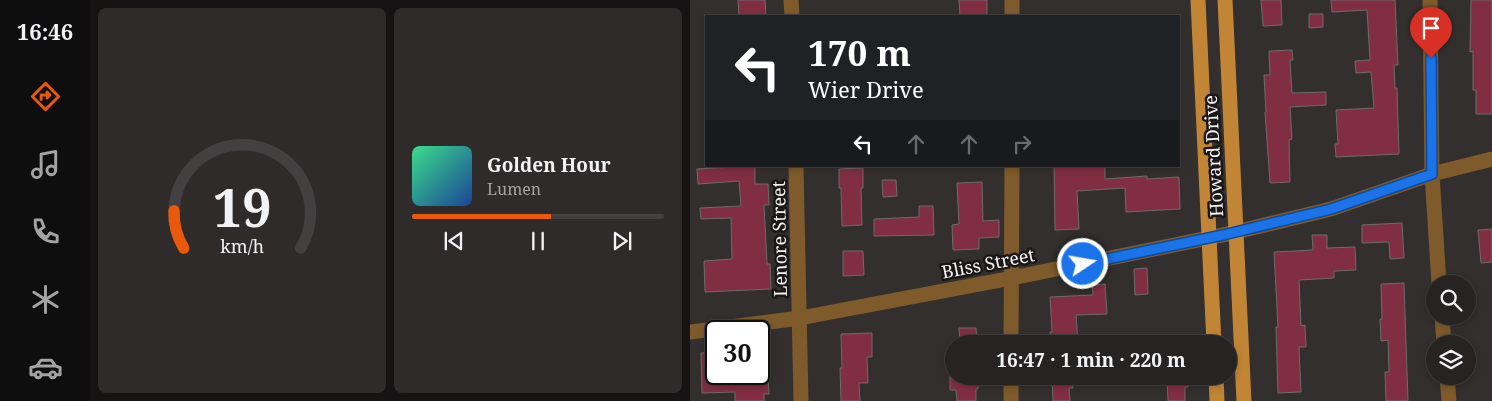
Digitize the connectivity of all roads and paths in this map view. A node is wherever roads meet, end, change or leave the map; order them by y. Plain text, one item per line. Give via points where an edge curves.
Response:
1 (791, 0) edge
2 (1012, 0) edge
3 (1198, 0) edge
4 (1225, 0) edge
5 (1430, 0) edge
6 (792, 15) edge
7 (1012, 15) edge
8 (1201, 65) junction
9 (1228, 65) junction
10 (1492, 159) edge
11 (796, 167) edge
12 (1012, 167) edge
13 (1432, 174) junction
14 (1236, 232) junction
15 (1209, 238) junction
16 (1438, 275) edge
17 (1012, 278) junction
18 (800, 318) junction
19 (690, 332) edge
20 (1011, 335) edge
21 (1214, 335) edge
22 (1011, 385) edge
23 (1216, 385) edge
24 (1448, 385) edge
25 (801, 401) edge
26 (1011, 401) edge
27 (1217, 401) edge
28 (1244, 401) edge
29 (1449, 401) edge

1 - 6 street
2 - 7 street
3 - 8 main road, Howard Drive
4 - 9 main road, Howard Drive
5 - 13 street
8 - 9 main road
8 - 15 main road, Howard Drive
9 - 14 main road, Howard Drive
10 - 13 street, Bliss Street
11 - 18 street, Lenore Street
12 - 17 street
13 - 14 street, Bliss Street via 1331,209
13 - 16 street
14 - 15 street, Bliss Street
14 - 28 main road, Howard Drive
15 - 17 street, Bliss Street
15 - 21 main road, Howard Drive
17 - 18 street, Bliss Street
17 - 20 street
18 - 19 street, Bliss Street
18 - 25 street, Lenore Street
22 - 26 street
23 - 27 main road
24 - 29 street

